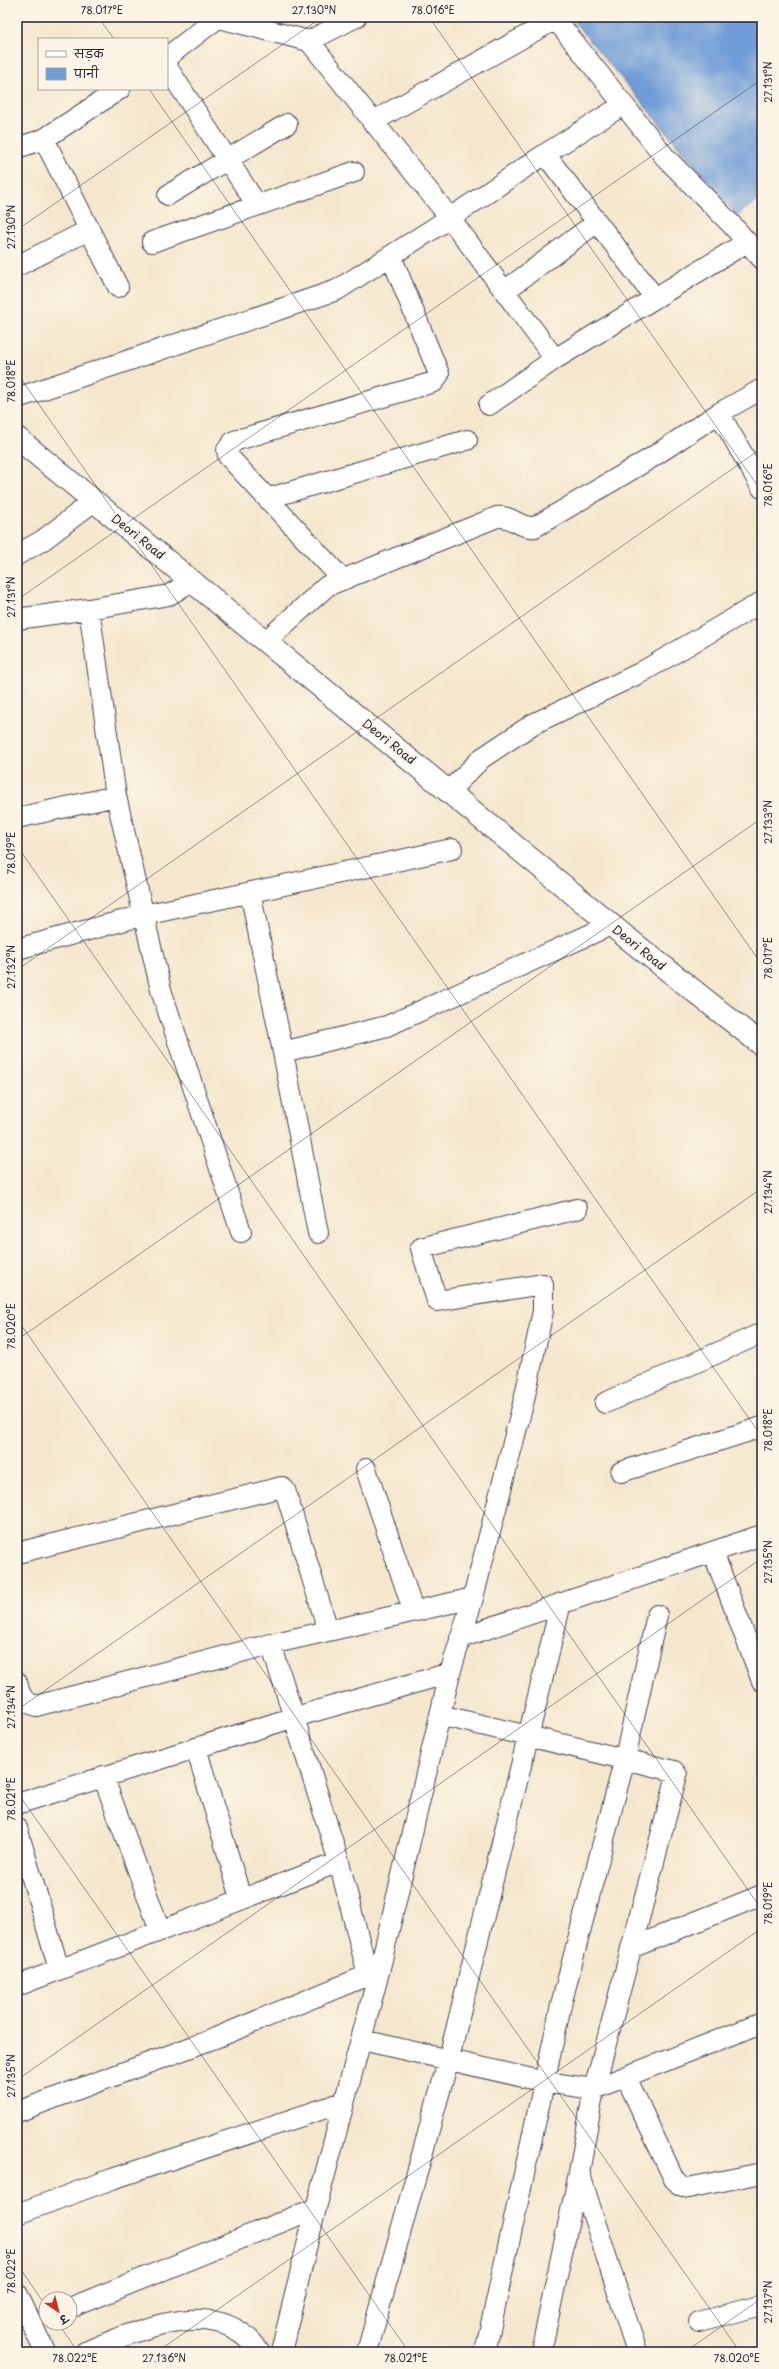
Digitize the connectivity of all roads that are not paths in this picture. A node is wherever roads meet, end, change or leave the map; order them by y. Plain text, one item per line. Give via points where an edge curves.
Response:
1 (219, 17) edge
2 (356, 17) edge
3 (555, 18) edge
4 (309, 41) junction
5 (168, 56) edge
6 (168, 69) edge
7 (118, 90) edge
8 (623, 105) junction
9 (372, 122) junction
10 (287, 124) dead end
11 (44, 139) junction
12 (18, 146) edge
13 (545, 154) junction
14 (227, 159) junction
15 (354, 172) dead end
16 (168, 194) dead end
17 (257, 205) junction
18 (450, 218) junction
19 (597, 222) junction
20 (89, 230) junction
21 (152, 242) dead end
22 (747, 242) junction
23 (391, 256) junction
24 (762, 259) edge
25 (17, 266) edge
26 (118, 287) dead end
27 (506, 290) junction
28 (655, 298) junction
29 (555, 359) junction
30 (762, 389) edge
31 (17, 398) edge
32 (489, 405) dead end
33 (719, 413) junction
34 (17, 438) edge
35 (467, 440) dead end
36 (762, 488) edge
37 (269, 498) junction
38 (94, 501) junction
39 (17, 555) edge
40 (342, 580) junction
41 (192, 581) junction
42 (762, 602) edge
43 (89, 609) junction
44 (17, 619) edge
45 (266, 641) junction
46 (448, 792) junction
47 (116, 796) junction
48 (17, 818) edge
49 (452, 849) dead end
50 (250, 892) junction
51 (144, 915) junction
52 (611, 925) junction
53 (17, 949) edge
54 (762, 1045) edge
55 (283, 1052) junction
56 (577, 1209) dead end
57 (241, 1232) dead end
58 (318, 1233) dead end
59 (762, 1333) edge
60 (605, 1403) dead end
61 (762, 1427) edge
62 (366, 1469) dead end
63 (621, 1472) dead end
64 (762, 1535) edge
65 (713, 1552) junction
66 (17, 1553) edge
67 (473, 1598) junction
68 (562, 1603) junction
69 (413, 1610) junction
70 (657, 1615) dead end
71 (328, 1630) junction
72 (460, 1638) junction
73 (271, 1644) junction
74 (450, 1673) junction
75 (762, 1681) edge
76 (17, 1682) edge
77 (440, 1715) junction
78 (295, 1716) junction
79 (529, 1738) junction
80 (196, 1748) junction
81 (624, 1758) junction
82 (103, 1776) junction
83 (17, 1804) edge
84 (17, 1828) edge
85 (340, 1862) junction
86 (762, 1895) edge
87 (241, 1898) junction
88 (160, 1930) junction
89 (631, 1948) junction
90 (59, 1969) junction
91 (373, 1976) junction
92 (17, 1986) edge
93 (762, 2023) edge
94 (362, 2040) junction
95 (449, 2058) junction
96 (626, 2077) junction
97 (545, 2082) junction
98 (594, 2089) junction
99 (344, 2102) junction
100 (17, 2112) edge
101 (762, 2173) edge
102 (579, 2174) junction
103 (316, 2208) junction
104 (17, 2214) edge
105 (17, 2293) edge
106 (78, 2305) edge
107 (762, 2306) edge
108 (38, 2319) edge
109 (699, 2322) dead end
110 (41, 2331) edge
111 (45, 2352) edge
112 (86, 2352) edge
113 (260, 2352) edge
114 (281, 2352) edge
115 (367, 2352) edge
116 (485, 2352) edge
117 (541, 2352) edge
118 (637, 2352) edge

1 - 4 street
1 - 5 street
2 - 4 street
3 - 8 street
3 - 9 street
4 - 9 street
6 - 14 street
7 - 11 street
8 - 13 street
8 - 22 street via 665,157
9 - 18 street
10 - 14 street
11 - 12 street
11 - 20 street
13 - 18 street
13 - 19 street
14 - 16 street
14 - 17 street
15 - 17 street
17 - 21 street
18 - 23 street
18 - 27 street
19 - 27 street
19 - 28 street
20 - 25 street
20 - 26 street
22 - 24 street
22 - 28 street
23 - 31 street via 337,290
23 - 37 street via 439,374 438,379 229,444 228,456
27 - 29 street
28 - 29 street
29 - 32 street
30 - 33 street
33 - 36 street
33 - 40 street via 651,458 535,527 525,528 512,518 497,517
34 - 38 street, Deori Road
35 - 37 street
37 - 40 street
38 - 39 street via 43,540
38 - 41 street, Deori Road
40 - 45 street via 326,586
41 - 43 street via 168,595
41 - 45 street, Deori Road
42 - 46 street via 640,673 533,724 482,758
43 - 44 street
43 - 47 street
45 - 46 street, Deori Road
46 - 52 street, Deori Road
47 - 48 street
47 - 51 street
49 - 50 street
50 - 51 street
50 - 55 street
51 - 53 street
51 - 57 street via 161,990
52 - 54 street, Deori Road
52 - 55 street via 387,1026
55 - 58 street
56 - 67 street via 420,1248 437,1301 544,1284 543,1312 526,1393
59 - 60 street
61 - 63 street
62 - 69 street
64 - 65 street
65 - 68 street
65 - 75 street
66 - 71 street via 282,1487
67 - 69 street
67 - 72 street
68 - 72 street
68 - 79 street
69 - 71 street
70 - 81 street
71 - 73 street
72 - 74 street
73 - 76 street via 36,1706 21,1698
73 - 78 street
74 - 77 street
74 - 78 street
77 - 79 street
77 - 91 street
78 - 80 street
78 - 85 street
79 - 81 street
79 - 95 street
80 - 82 street
80 - 87 street
81 - 89 street via 674,1771 677,1775
81 - 97 street via 562,2001
82 - 83 street
82 - 88 street
84 - 90 street
85 - 87 street
85 - 91 street
86 - 89 street
87 - 88 street
88 - 90 street
89 - 98 street
90 - 92 street
91 - 94 street
91 - 100 street
93 - 96 street
94 - 95 street
94 - 99 street
95 - 97 street
95 - 115 street
96 - 98 street
96 - 101 street via 674,2179 680,2185 688,2188
97 - 98 street
97 - 116 street
98 - 102 street
99 - 103 street
99 - 104 street via 112,2179
102 - 117 street
102 - 118 street
103 - 106 street
103 - 114 street
105 - 108 street
107 - 109 street
110 - 111 street
112 - 113 street via 152,2327 190,2319 214,2320 238,2329

